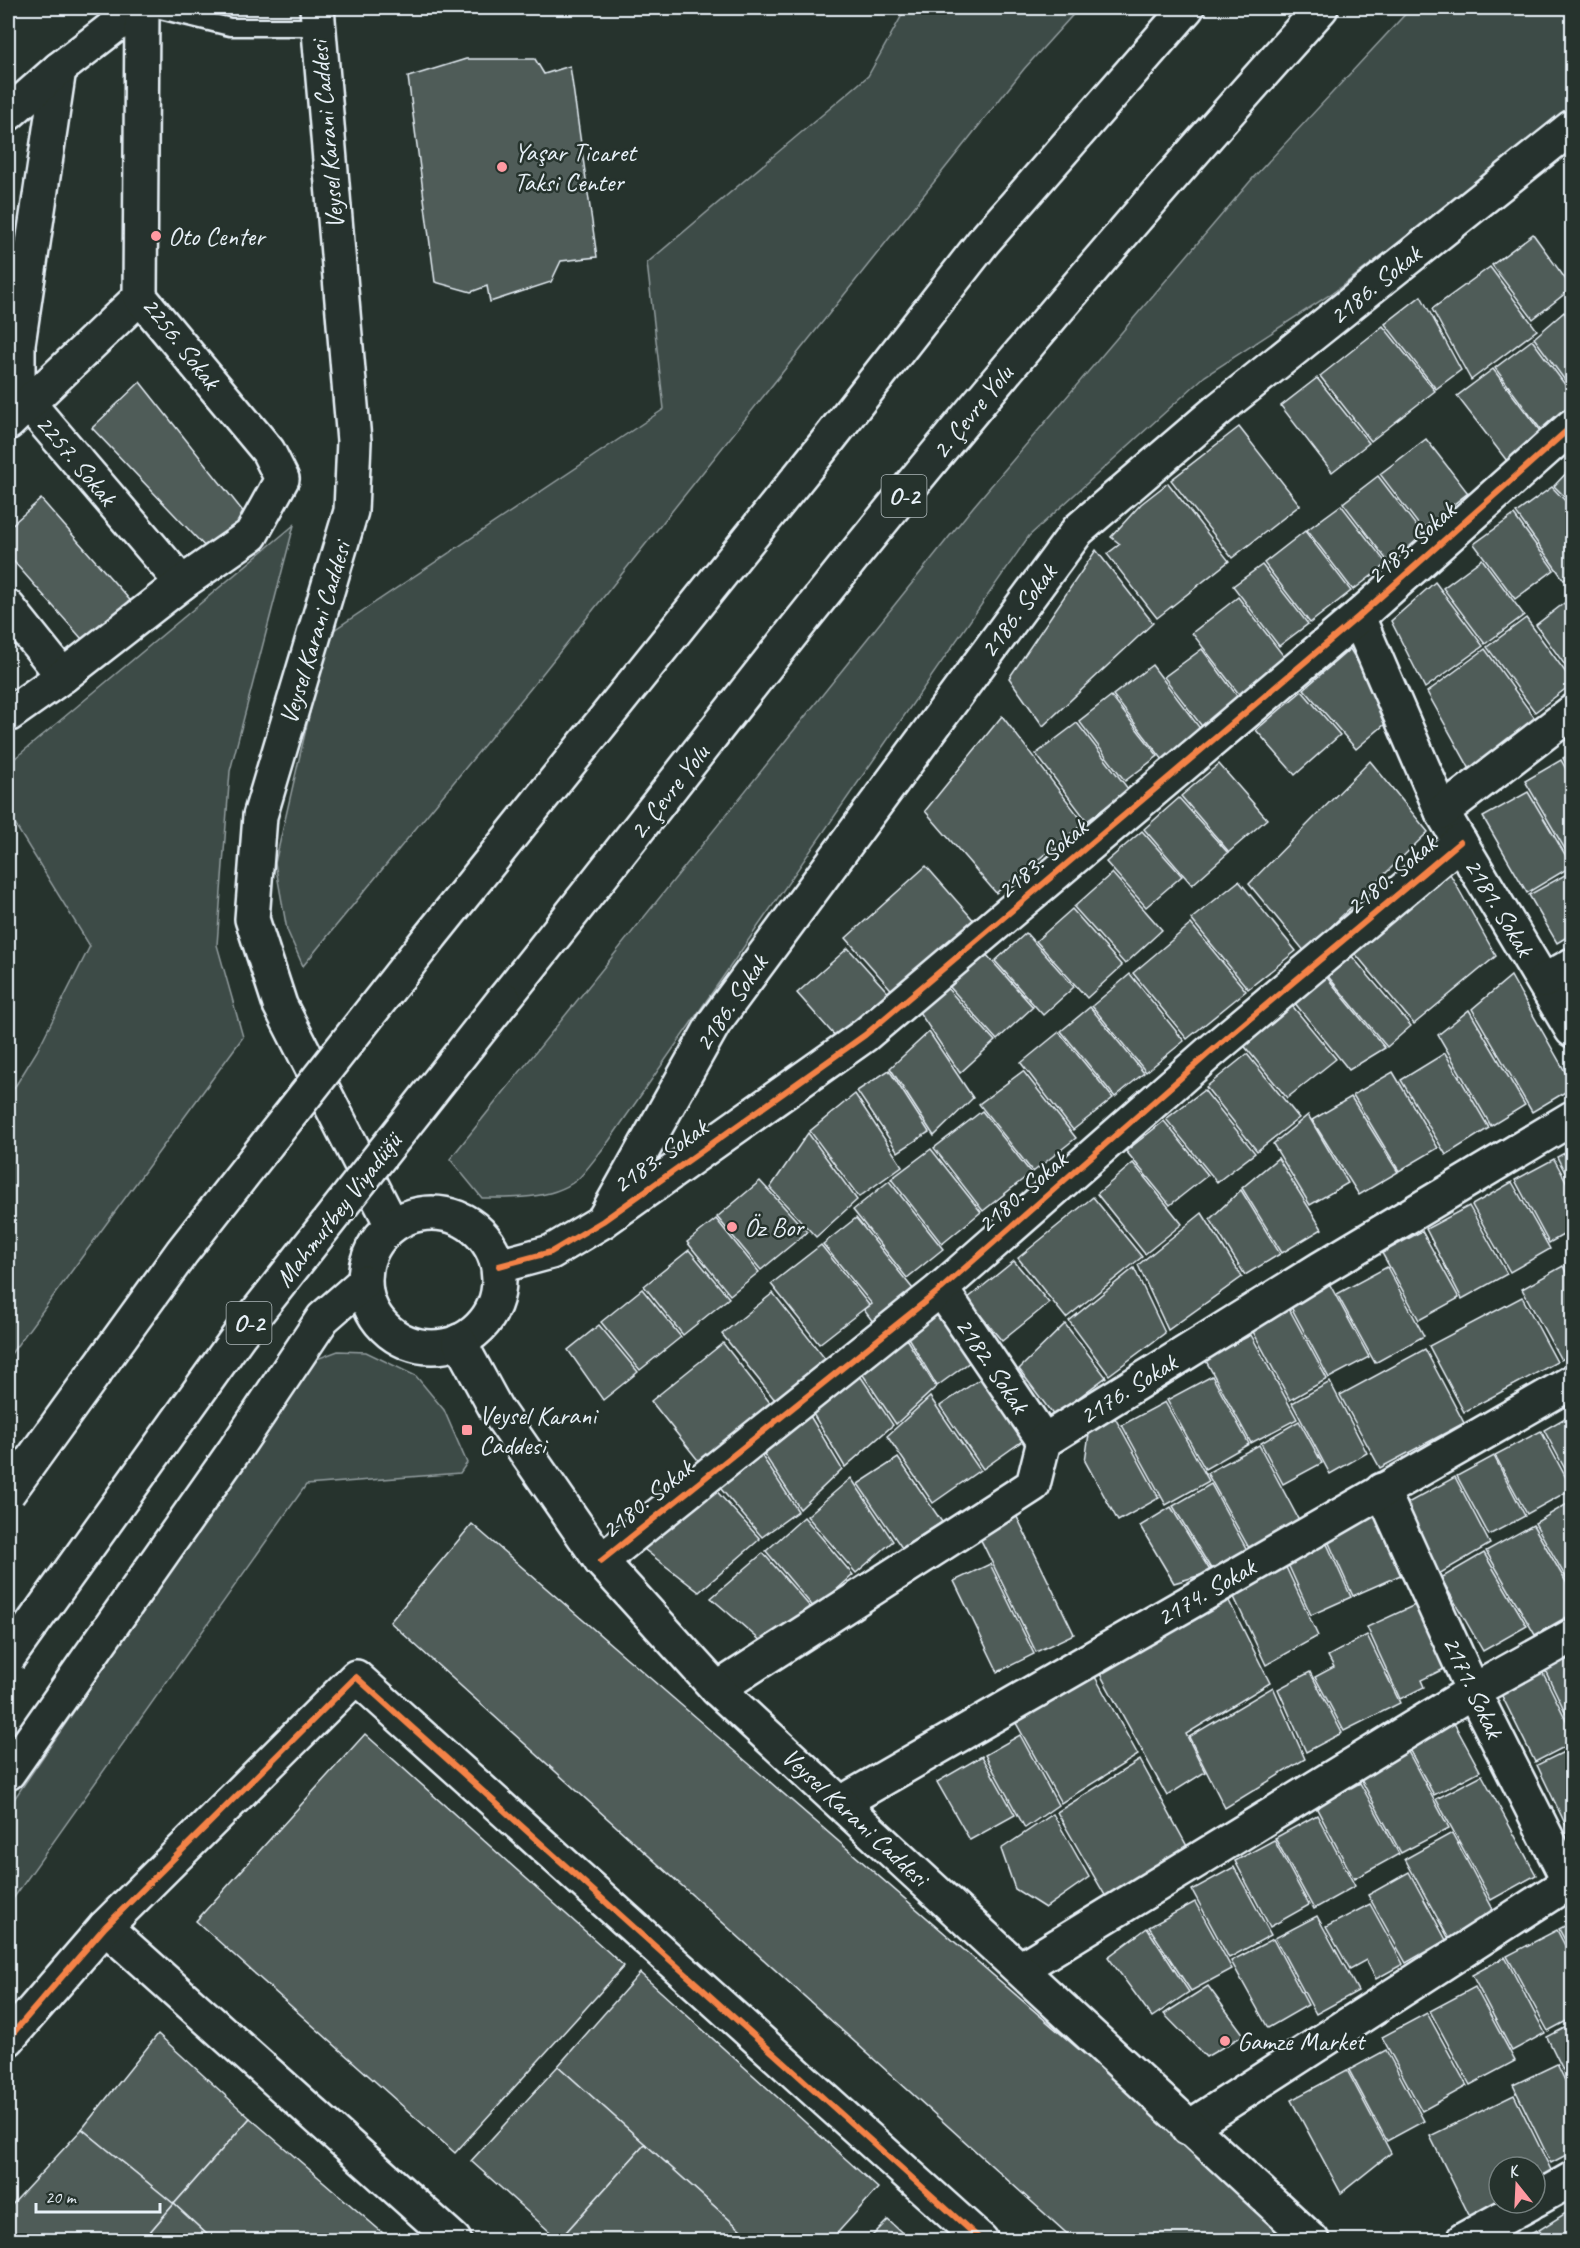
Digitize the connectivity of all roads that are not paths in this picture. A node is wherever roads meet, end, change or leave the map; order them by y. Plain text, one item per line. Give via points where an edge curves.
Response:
1 (140, 8) edge
2 (152, 8) edge
3 (1187, 8) edge
4 (1321, 8) edge
5 (318, 17) edge
6 (59, 69) junction
7 (8, 114) edge
8 (1572, 127) edge
9 (140, 297) junction
10 (18, 413) edge
11 (1572, 426) edge
12 (182, 583) junction
13 (8, 607) edge
14 (1358, 617) junction
15 (63, 676) junction
16 (1572, 712) edge
17 (8, 715) edge
18 (1442, 812) junction
19 (1460, 842) junction
20 (1572, 965) edge
21 (1544, 981) junction
22 (504, 999) joint
23 (1572, 1030) edge
24 (1572, 1118) edge
25 (603, 1221) junction
26 (392, 1225) junction
27 (499, 1266) junction
28 (364, 1282) junction
29 (941, 1289) junction
30 (459, 1341) junction
31 (1572, 1382) edge
32 (1044, 1441) junction
33 (1382, 1490) junction
34 (8, 1493) edge
35 (602, 1561) junction
36 (1572, 1636) edge
37 (8, 1658) edge
38 (717, 1689) junction
39 (1473, 1691) junction
40 (8, 1773) edge
41 (841, 1803) junction
42 (1571, 1881) edge
43 (105, 1927) junction
44 (1020, 1969) junction
45 (8, 2039) edge
46 (1188, 2128) junction
47 (1572, 2179) edge
48 (1547, 2193) edge
49 (1509, 2215) edge
50 (454, 2241) edge
51 (981, 2241) edge
52 (1312, 2241) edge
53 (1463, 2241) edge

1 - 6 main road
1 - 9 main road, 2256. Sokak
2 - 5 lane via 230,27
3 - 34 main road, bridge via 983,242 429,938 182,1252
4 - 22 main road, 2. Çevre Yolu / O-2 via 1183,161 1039,331 805,617
5 - 26 main road, Veysel Karani Caddesi via 354,441 351,511 260,816 252,919 280,1005
6 - 7 main road
6 - 10 main road, 2257. Sokak via 18,344
8 - 25 main road, 2186. Sokak via 1218,410 1078,530 714,1023
9 - 10 main road
9 - 12 main road, 2256. Sokak via 255,434 282,479 250,535
10 - 12 main road, 2257. Sokak
11 - 14 main road, 2183. Sokak
12 - 15 main road
13 - 15 main road
14 - 18 main road, 2181. Sokak
14 - 25 main road, 2183. Sokak via 865,1035
15 - 17 main road
16 - 18 main road, 2180. Sokak
18 - 19 main road, 2181. Sokak
19 - 21 main road, 2181. Sokak
19 - 29 main road, 2180. Sokak via 1218,1046
20 - 21 main road
21 - 23 main road, 2181. Sokak
22 - 37 main road, Mahmutbey Viyadüğü / O-2, bridge via 240,1334
24 - 32 main road, 2176. Sokak
25 - 27 main road, 2183. Sokak via 551,1252
26 - 27 main road via 411,1215 434,1212 456,1217 476,1228 491,1245
26 - 28 main road via 376,1240 367,1260
27 - 30 main road via 499,1289 492,1311 479,1329
28 - 30 main road via 368,1303 379,1322 395,1337 415,1346 438,1347
28 - 40 main road via 323,1318
29 - 32 main road, 2182. Sokak
29 - 35 main road, 2180. Sokak
30 - 35 main road, Veysel Karani Caddesi via 496,1408
31 - 33 main road, 2174. Sokak
32 - 38 main road via 1033,1485
33 - 39 main road, 2171. Sokak
33 - 41 main road, 2174. Sokak
35 - 38 main road, Veysel Karani Caddesi
36 - 39 main road
38 - 41 main road, Veysel Karani Caddesi
39 - 42 main road, 2171. Sokak
39 - 44 main road
41 - 44 main road, Veysel Karani Caddesi
42 - 46 main road
43 - 45 main road
43 - 50 main road
43 - 51 main road via 357,1677
44 - 46 main road, Veysel Karani Caddesi
46 - 52 main road, Veysel Karani Caddesi
47 - 48 main road
49 - 53 main road

